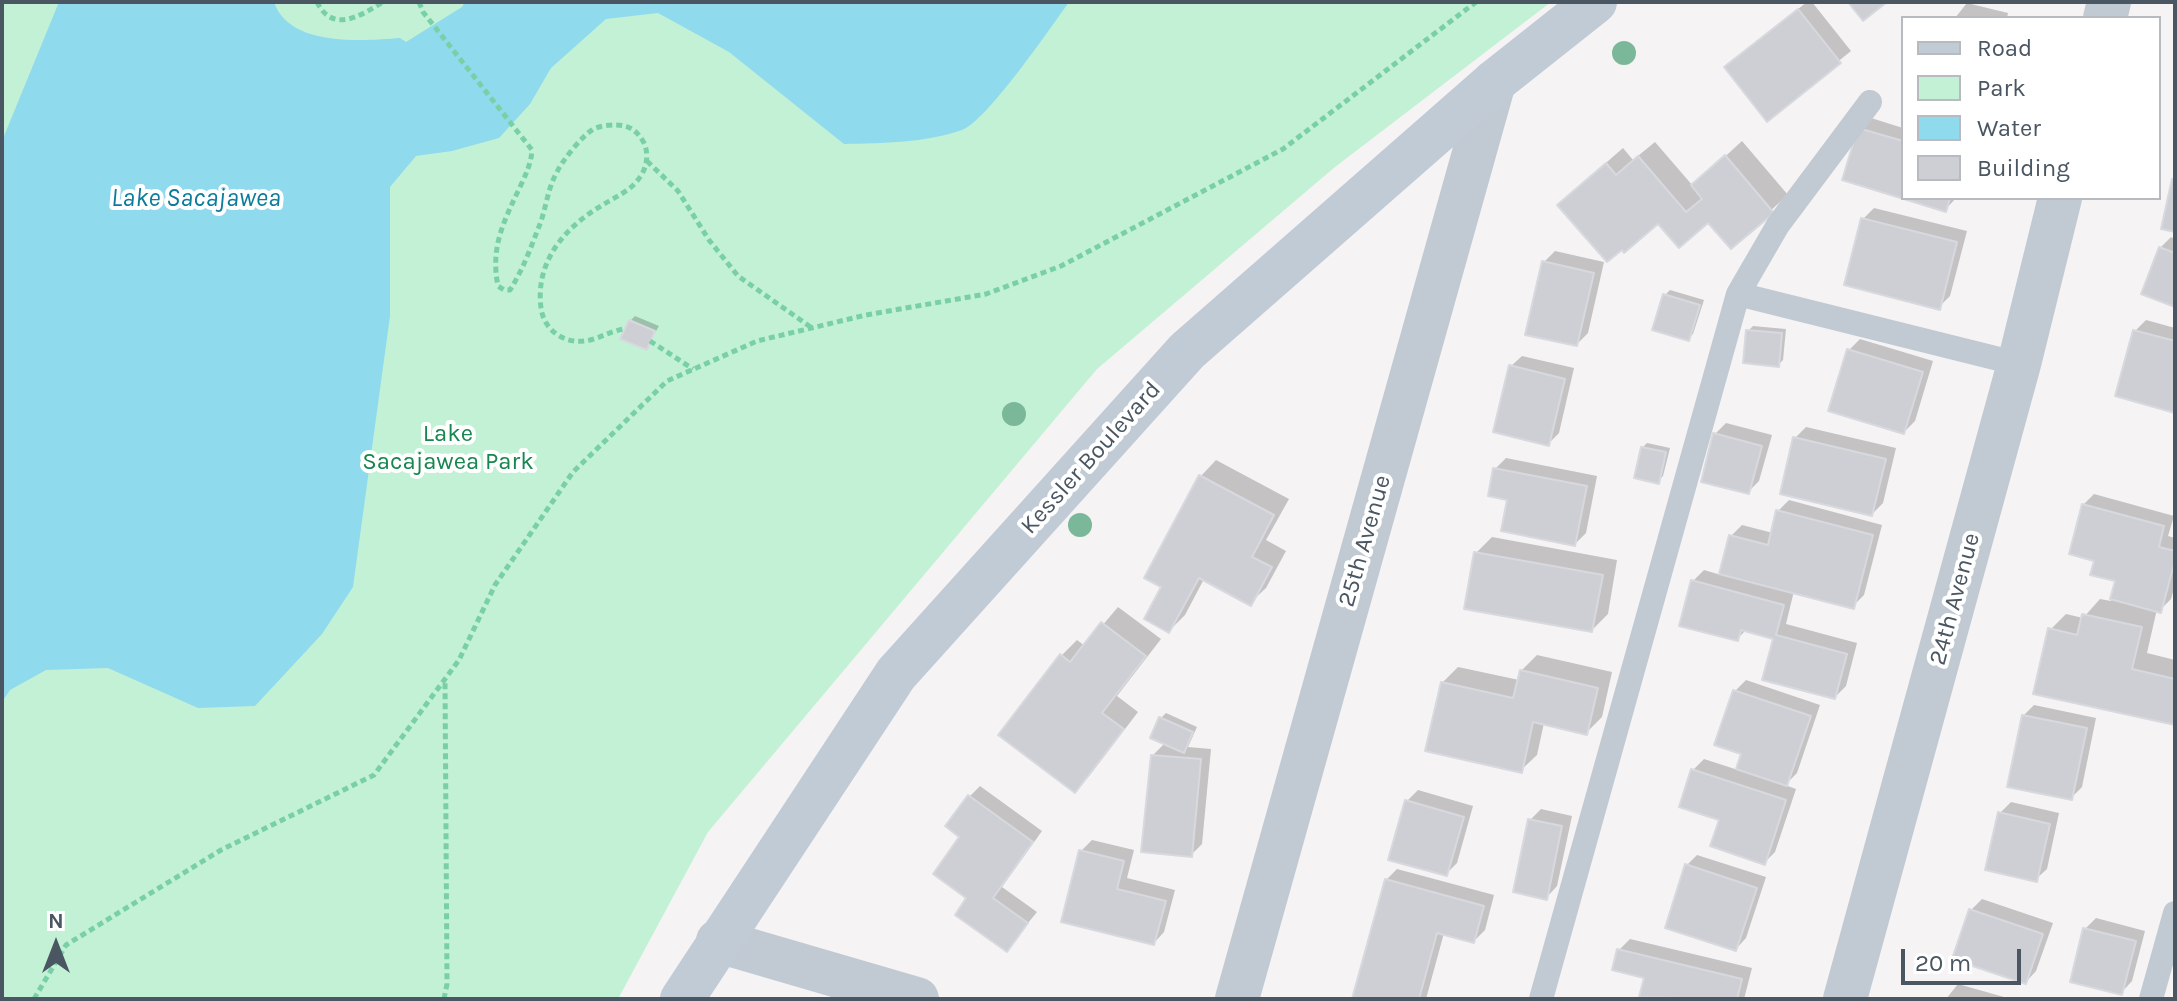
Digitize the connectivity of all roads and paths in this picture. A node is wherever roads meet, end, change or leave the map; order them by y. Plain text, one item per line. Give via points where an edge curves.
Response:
1 (317, 2) edge
2 (383, 2) edge
3 (419, 2) edge
4 (1476, 2) edge
5 (1595, 2) edge
6 (1494, 82) junction
7 (1870, 102) dead end
8 (647, 161) junction
9 (2060, 200) edge
10 (1738, 294) junction
11 (812, 328) junction
12 (624, 329) dead end
13 (650, 341) dead end
14 (2019, 364) junction
15 (694, 369) junction
16 (445, 679) junction
17 (2175, 913) edge
18 (718, 941) junction
19 (34, 999) edge
20 (444, 999) edge
21 (682, 999) edge
22 (917, 999) edge
23 (1237, 999) edge
24 (1541, 999) edge
25 (1845, 999) edge
26 (2151, 999) edge

1 - 2 path via 332,21
3 - 8 path via 532,150 502,226 494,259 498,286 510,290 540,226 556,173 592,130 628,126 646,147
4 - 11 path via 1283,149 1061,266 986,294
5 - 6 street, Kessler Boulevard
6 - 18 street, Kessler Boulevard via 1187,351 896,674
6 - 23 street, 25th Avenue
7 - 10 lane via 1778,225
8 - 11 path via 678,191 738,276
8 - 12 path via 641,177 625,192 564,232 549,254 539,295 550,331 565,339 588,341
9 - 14 street, 24th Avenue
10 - 14 lane
10 - 24 lane
11 - 15 path via 757,341
13 - 15 path
14 - 25 street, 24th Avenue
15 - 16 path via 667,381 573,472 495,585
16 - 19 path via 374,775 221,850 66,945
16 - 20 path
17 - 26 lane
18 - 21 street, Kessler Boulevard
18 - 22 street

